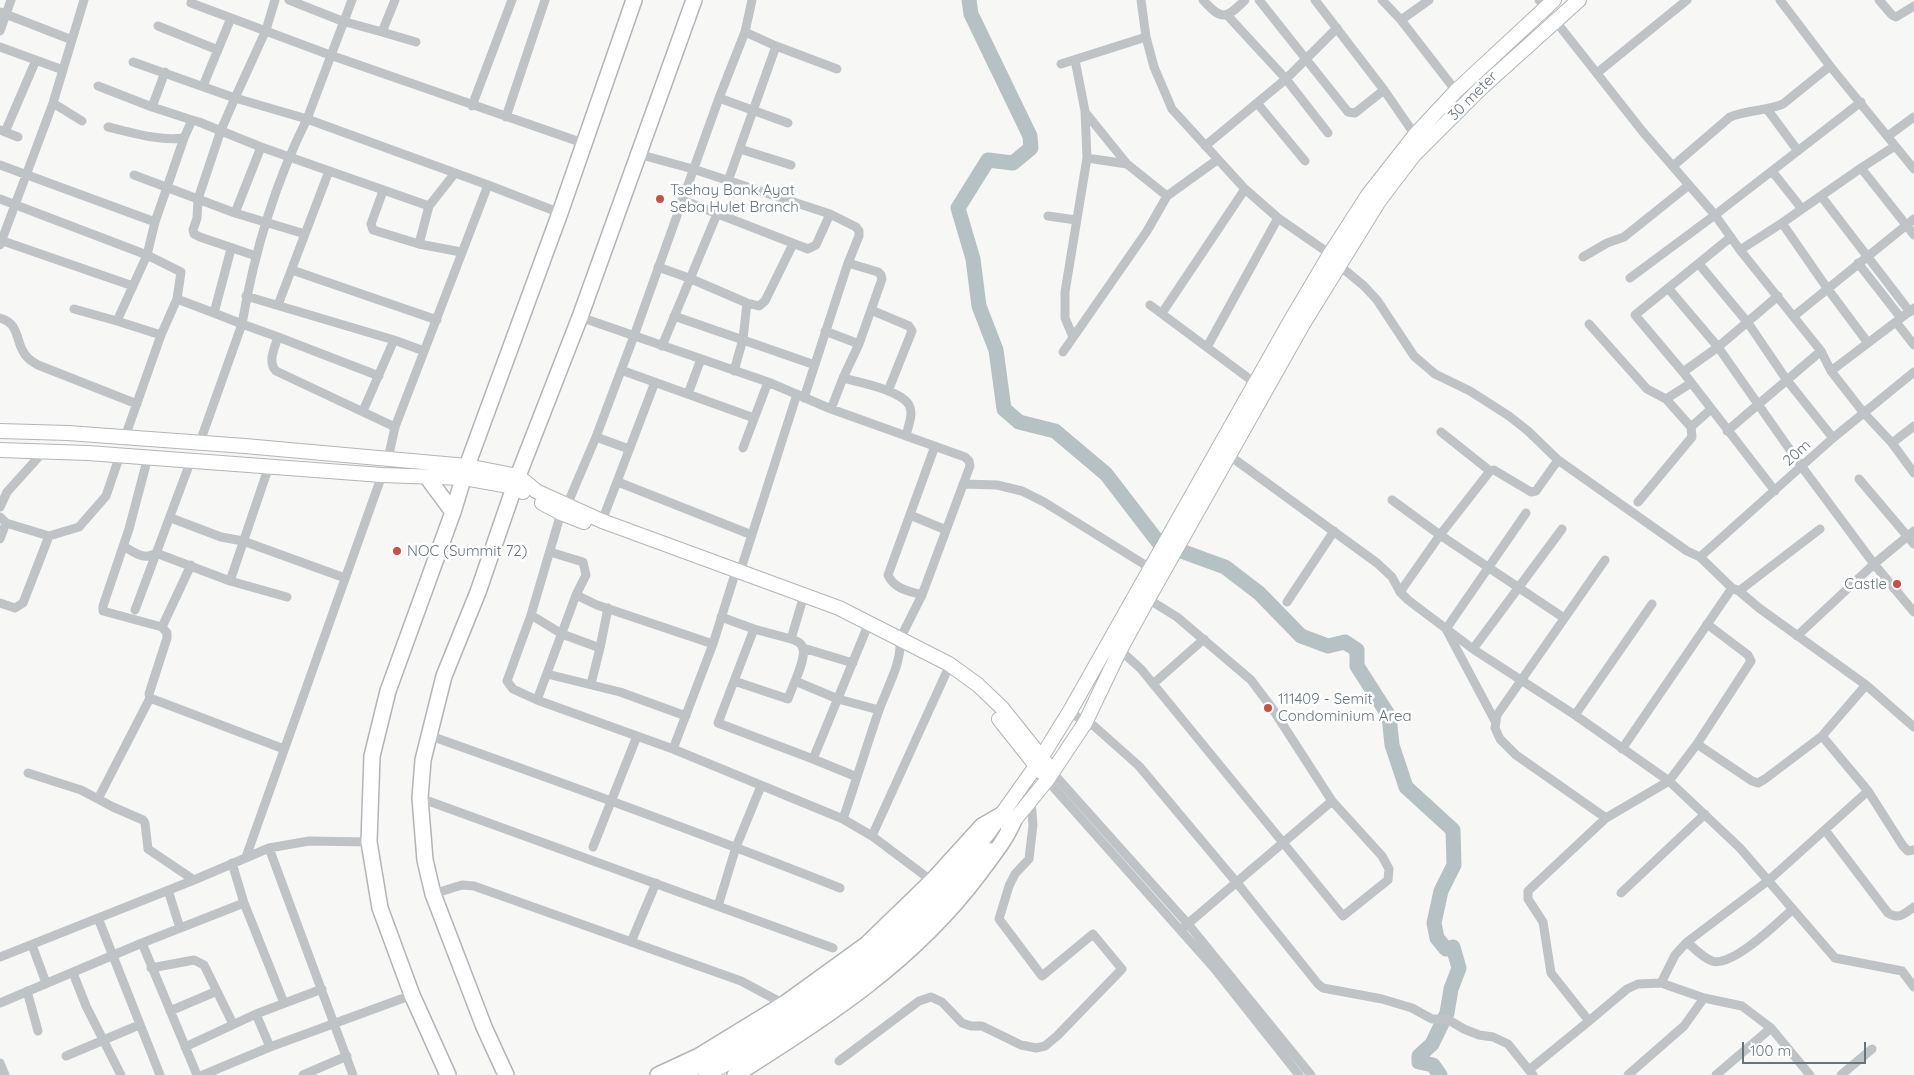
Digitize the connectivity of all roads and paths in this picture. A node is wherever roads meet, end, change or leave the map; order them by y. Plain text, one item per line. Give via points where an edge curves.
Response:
1 (12, 0) edge
2 (84, 0) edge
3 (275, 0) edge
4 (289, 0) edge
5 (352, 0) edge
6 (395, 0) edge
7 (512, 0) edge
8 (545, 0) edge
9 (634, 0) edge
10 (694, 0) edge
11 (752, 0) edge
12 (1141, 0) edge
13 (1204, 0) edge
14 (1244, 0) edge
15 (1259, 0) edge
16 (1316, 0) edge
17 (1382, 0) edge
18 (1429, 0) edge
19 (1579, 0) edge
20 (1687, 0) edge
21 (1780, 0) edge
22 (1879, 0) edge
23 (189, 1) edge
24 (1546, 3) edge
25 (1914, 6) edge
26 (3, 13) edge
27 (1227, 15) junction
28 (231, 18) junction
29 (1401, 20) junction
30 (1555, 20) junction
31 (342, 21) junction
32 (158, 26) dead end
33 (1337, 28) junction
34 (266, 30) junction
35 (0, 31) edge
36 (382, 32) junction
37 (744, 32) junction
38 (1146, 37) junction
39 (72, 40) junction
40 (416, 42) dead end
41 (776, 46) junction
42 (0, 47) edge
43 (218, 50) junction
44 (330, 55) junction
45 (1306, 58) junction
46 (36, 60) junction
47 (1075, 60) junction
48 (133, 62) dead end
49 (1061, 64) dead end
50 (1830, 66) junction
51 (837, 69) dead end
52 (63, 70) junction
53 (165, 72) junction
54 (1597, 73) junction
55 (1286, 79) junction
56 (98, 86) dead end
57 (203, 86) junction
58 (1384, 90) junction
59 (1456, 91) junction
60 (235, 98) junction
61 (719, 98) junction
62 (1860, 102) junction
63 (53, 103) junction
64 (1257, 103) junction
65 (472, 106) junction
66 (152, 107) junction
67 (1767, 109) junction
68 (753, 110) junction
69 (1085, 112) junction
70 (506, 117) junction
71 (1914, 117) edge
72 (307, 119) junction
73 (192, 120) junction
74 (82, 121) dead end
75 (788, 123) dead end
76 (108, 127) dead end
77 (221, 130) junction
78 (2, 131) edge
79 (1328, 133) dead end
80 (1415, 136) junction
81 (1888, 136) junction
82 (18, 137) dead end
83 (184, 138) junction
84 (583, 143) junction
85 (1205, 146) junction
86 (1895, 146) junction
87 (261, 147) junction
88 (740, 150) junction
89 (1798, 151) junction
90 (638, 154) junction
91 (289, 156) junction
92 (1087, 158) junction
93 (1216, 160) junction
94 (1305, 161) dead end
95 (1127, 164) junction
96 (0, 165) edge
97 (791, 165) dead end
98 (1673, 166) junction
99 (1861, 168) junction
100 (693, 169) junction
101 (1914, 169) edge
102 (329, 171) junction
103 (1772, 171) junction
104 (455, 173) junction
105 (134, 175) dead end
106 (27, 176) junction
107 (728, 180) junction
108 (488, 185) junction
109 (1689, 185) junction
110 (167, 189) junction
111 (1245, 189) junction
112 (383, 191) junction
113 (1167, 196) junction
114 (1821, 196) junction
115 (0, 199) edge
116 (198, 199) junction
117 (682, 200) junction
118 (16, 206) junction
119 (429, 206) junction
120 (1802, 210) junction
121 (560, 213) junction
122 (235, 214) junction
123 (717, 214) junction
124 (830, 214) junction
125 (1715, 215) junction
126 (1048, 216) dead end
127 (1278, 218) junction
128 (1914, 219) edge
129 (1076, 220) junction
130 (155, 222) junction
131 (266, 223) junction
132 (1782, 223) junction
133 (1906, 225) junction
134 (305, 234) junction
135 (1914, 235) edge
136 (1731, 237) junction
137 (1, 242) edge
138 (419, 244) junction
139 (793, 244) junction
140 (231, 249) junction
141 (1740, 250) junction
142 (461, 252) junction
143 (1330, 254) junction
144 (147, 255) junction
145 (1867, 255) junction
146 (256, 256) junction
147 (1583, 257) dead end
148 (848, 263) junction
149 (1858, 263) junction
150 (1699, 264) junction
151 (1340, 266) junction
152 (658, 267) junction
153 (292, 270) junction
154 (690, 278) junction
155 (1630, 278) dead end
156 (133, 286) junction
157 (1668, 288) junction
158 (1827, 288) junction
159 (246, 296) junction
160 (1778, 296) junction
161 (176, 298) junction
162 (747, 304) junction
163 (278, 305) junction
164 (1150, 305) dead end
165 (74, 309) dead end
166 (871, 310) junction
167 (1912, 310) edge
168 (214, 313) junction
169 (1162, 313) junction
170 (674, 316) junction
171 (1794, 316) junction
172 (580, 317) junction
173 (0, 318) edge
174 (437, 320) junction
175 (1899, 320) junction
176 (117, 321) junction
177 (1748, 322) junction
178 (242, 324) junction
179 (1589, 324) dead end
180 (825, 331) junction
181 (161, 336) junction
182 (634, 336) junction
183 (278, 337) junction
184 (1073, 337) junction
185 (743, 339) junction
186 (394, 340) junction
187 (1868, 342) junction
188 (859, 344) junction
189 (1914, 345) edge
190 (662, 346) junction
191 (1207, 347) junction
192 (1718, 347) junction
193 (424, 351) junction
194 (1820, 351) junction
195 (1063, 352) dead end
196 (701, 359) junction
197 (815, 365) junction
198 (621, 370) junction
199 (734, 370) junction
200 (1831, 371) junction
201 (1684, 372) junction
202 (1914, 372) edge
203 (379, 376) junction
204 (843, 378) junction
205 (1786, 379) junction
206 (655, 382) junction
207 (768, 382) junction
208 (1691, 383) junction
209 (1255, 384) junction
210 (888, 391) junction
211 (688, 394) junction
212 (801, 396) junction
213 (1666, 399) junction
214 (137, 404) junction
215 (1757, 405) junction
216 (831, 409) junction
217 (1710, 409) junction
218 (363, 411) junction
219 (1863, 412) junction
220 (754, 418) junction
221 (1914, 426) edge
222 (395, 427) junction
223 (1691, 427) junction
224 (1727, 430) junction
225 (0, 431) edge
226 (1441, 432) dead end
227 (906, 436) junction
228 (125, 437) junction
229 (596, 437) junction
230 (1833, 438) junction
231 (176, 441) junction
232 (200, 442) junction
233 (1892, 443) junction
234 (935, 446) junction
235 (743, 448) dead end
236 (629, 449) junction
237 (0, 450) edge
238 (44, 451) junction
239 (120, 455) junction
240 (1230, 456) junction
241 (148, 457) junction
242 (174, 458) junction
243 (388, 459) junction
244 (192, 460) junction
245 (1558, 460) junction
246 (269, 466) junction
247 (1802, 467) junction
248 (1490, 471) junction
249 (465, 472) junction
250 (1914, 473) edge
251 (382, 475) junction
252 (427, 477) junction
253 (1859, 479) dead end
254 (516, 481) junction
255 (618, 482) junction
256 (964, 484) junction
257 (1775, 491) junction
258 (1392, 500) dead end
259 (1638, 502) dead end
260 (0, 507) edge
261 (564, 509) junction
262 (453, 512) junction
263 (1526, 513) dead end
264 (910, 515) junction
265 (170, 518) junction
266 (3, 520) edge
267 (602, 521) junction
268 (1562, 529) dead end
269 (1820, 529) dead end
270 (946, 530) junction
271 (1334, 531) junction
272 (752, 535) junction
273 (1440, 535) junction
274 (49, 536) junction
275 (1912, 537) edge
276 (0, 539) edge
277 (1174, 540) junction
278 (243, 541) junction
279 (123, 546) junction
280 (550, 552) junction
281 (156, 553) junction
282 (1700, 557) junction
283 (1164, 558) junction
284 (1605, 560) dead end
285 (1874, 564) junction
286 (191, 566) junction
287 (1488, 567) junction
288 (1150, 568) junction
289 (737, 574) junction
290 (345, 578) junction
291 (230, 581) junction
292 (1519, 588) junction
293 (1736, 589) junction
294 (1400, 592) junction
295 (576, 595) junction
296 (922, 595) junction
297 (287, 597) dead end
298 (1148, 599) junction
299 (802, 602) junction
300 (1287, 602) dead end
301 (0, 603) edge
302 (1652, 604) dead end
303 (608, 608) junction
304 (135, 610) dead end
305 (1914, 612) edge
306 (531, 616) junction
307 (721, 617) junction
308 (1564, 618) junction
309 (1707, 624) junction
310 (162, 627) junction
311 (1446, 628) junction
312 (754, 629) junction
313 (866, 630) junction
314 (562, 634) junction
315 (1797, 636) junction
316 (792, 639) junction
317 (1204, 639) junction
318 (901, 642) junction
319 (713, 644) junction
320 (600, 648) junction
321 (803, 648) junction
322 (1473, 649) junction
323 (1120, 650) junction
324 (853, 663) junction
325 (947, 671) junction
326 (547, 674) junction
327 (1520, 679) junction
328 (734, 681) junction
329 (795, 681) junction
330 (591, 684) junction
331 (1154, 684) junction
332 (1866, 685) junction
333 (150, 698) junction
334 (838, 699) junction
335 (537, 700) junction
336 (879, 710) junction
337 (1070, 710) junction
338 (1575, 715) junction
339 (686, 716) junction
340 (1495, 721) junction
341 (1085, 723) junction
342 (1914, 727) edge
343 (428, 735) junction
344 (1024, 735) junction
345 (1055, 735) junction
346 (637, 736) junction
347 (1822, 736) junction
348 (1697, 744) junction
349 (284, 749) junction
350 (673, 749) junction
351 (1622, 749) junction
352 (813, 759) junction
353 (1039, 762) junction
354 (28, 773) dead end
355 (1050, 776) junction
356 (857, 777) junction
357 (1669, 780) junction
358 (761, 786) junction
359 (1868, 791) junction
360 (420, 798) junction
361 (98, 799) junction
362 (1031, 800) junction
363 (612, 801) junction
364 (1332, 801) junction
365 (1705, 814) junction
366 (1008, 817) junction
367 (1606, 818) junction
368 (843, 819) junction
369 (1825, 830) junction
370 (872, 836) junction
371 (991, 839) junction
372 (369, 842) junction
373 (1283, 843) junction
374 (593, 847) dead end
375 (736, 847) junction
376 (268, 848) junction
377 (1914, 850) edge
378 (246, 857) junction
379 (232, 864) junction
380 (194, 880) junction
381 (932, 880) junction
382 (1769, 880) junction
383 (656, 883) junction
384 (1237, 883) junction
385 (840, 888) dead end
386 (168, 890) junction
387 (1621, 893) dead end
388 (433, 894) junction
389 (244, 903) junction
390 (718, 906) junction
391 (1914, 907) edge
392 (1794, 909) junction
393 (98, 918) junction
394 (1185, 927) junction
395 (180, 928) junction
396 (631, 942) junction
397 (1687, 942) junction
398 (142, 943) junction
399 (32, 945) junction
400 (833, 948) dead end
401 (112, 955) junction
402 (0, 957) edge
403 (151, 968) junction
404 (73, 972) junction
405 (46, 983) junction
406 (1661, 984) junction
407 (1914, 987) edge
408 (322, 989) junction
409 (27, 991) junction
410 (217, 992) junction
411 (412, 995) junction
412 (1704, 998) junction
413 (0, 1003) edge
414 (284, 1003) junction
415 (784, 1004) junction
416 (170, 1011) junction
417 (256, 1014) junction
418 (1589, 1020) junction
419 (333, 1023) junction
420 (233, 1024) junction
421 (139, 1025) junction
422 (1770, 1028) junction
423 (38, 1031) dead end
424 (104, 1041) junction
425 (270, 1046) junction
426 (185, 1047) junction
427 (1872, 1049) dead end
428 (66, 1056) dead end
429 (346, 1056) junction
430 (839, 1061) dead end
431 (0, 1063) edge
432 (316, 1072) edge
433 (1531, 1072) edge
434 (5, 1075) edge
435 (119, 1075) edge
436 (160, 1075) edge
437 (197, 1075) edge
438 (203, 1075) edge
439 (303, 1075) edge
440 (353, 1075) edge
441 (448, 1075) edge
442 (506, 1075) edge
443 (658, 1075) edge
444 (683, 1075) edge
445 (706, 1075) edge
446 (735, 1075) edge
447 (1300, 1075) edge
448 (1311, 1075) edge
449 (1628, 1075) edge
450 (1716, 1075) edge
451 (1810, 1075) edge
452 (1841, 1075) edge

1 - 26 street
2 - 39 street
3 - 34 street
4 - 31 street
5 - 31 street
6 - 36 street
7 - 65 street
8 - 70 street
9 - 84 highway
10 - 90 highway
11 - 37 street
12 - 38 street
13 - 27 street via 1214,12
14 - 27 street
15 - 45 street
16 - 33 street
17 - 29 street
18 - 29 street
19 - 30 main road, 30 meter
20 - 54 street
21 - 50 street
22 - 25 street via 1896,17
23 - 28 street
24 - 30 street
24 - 59 main road
26 - 35 street
26 - 39 street
27 - 55 street
28 - 34 street
28 - 43 street
29 - 59 street
30 - 54 street
30 - 151 main road, 30 meter via 1414,155 1379,201
31 - 36 street
31 - 44 street
32 - 43 street
33 - 45 street
33 - 58 street
34 - 44 street
34 - 60 street
36 - 40 street
37 - 41 street
37 - 61 street
38 - 47 street
38 - 85 street via 1154,67 1172,109
39 - 52 street
41 - 51 street
41 - 68 street
42 - 46 street
43 - 57 street
44 - 65 street
44 - 72 street
45 - 55 street
45 - 58 street via 1351,114
46 - 52 street
46 - 78 street
47 - 49 street
47 - 69 street
48 - 53 street
50 - 62 street
50 - 67 street via 1783,104
52 - 63 street
53 - 57 street
53 - 66 street
54 - 98 street
55 - 64 street
55 - 79 street
56 - 66 street
57 - 60 street
58 - 80 street
59 - 80 main road
60 - 72 street
60 - 77 street
61 - 68 street
61 - 100 street
62 - 81 street
62 - 89 street
63 - 74 street
63 - 106 street
64 - 85 street
64 - 94 street
65 - 70 street
66 - 73 street
67 - 89 street
67 - 98 street via 1730,117
68 - 75 street
68 - 88 street
69 - 92 street
69 - 95 street
70 - 84 street
71 - 81 street
72 - 91 street
72 - 104 street
73 - 77 street
73 - 83 street
76 - 83 street via 161,139
77 - 87 street
77 - 116 street
78 - 82 street
80 - 143 main road via 1368,195
81 - 86 street
83 - 110 street
84 - 121 highway
85 - 93 street
86 - 99 street
86 - 101 street
87 - 91 street
87 - 122 street
88 - 97 street
88 - 107 street
89 - 103 street
90 - 100 street
90 - 172 highway
91 - 102 street
91 - 131 street
92 - 95 street
92 - 129 street
93 - 111 street
93 - 113 street
95 - 113 street
96 - 106 street
98 - 109 street
99 - 114 street
99 - 133 street
100 - 107 street
100 - 117 street
102 - 112 street
102 - 134 street
103 - 120 street
103 - 125 street
104 - 108 street
104 - 119 street
105 - 110 street
106 - 118 street
106 - 130 street
107 - 124 street
108 - 121 street
108 - 142 street
109 - 125 street
109 - 147 street via 1624,237
110 - 116 street
110 - 130 street
111 - 127 street
111 - 169 street
112 - 119 street
112 - 138 street via 372,228
113 - 184 street via 1147,232
114 - 120 street
114 - 145 street
115 - 118 street
116 - 122 street
116 - 140 street via 194,234
117 - 123 street
117 - 152 street
118 - 137 street
118 - 144 street
119 - 138 street
120 - 132 street
121 - 249 highway
122 - 131 street
123 - 139 street
123 - 154 street
124 - 139 street via 816,245 808,249
124 - 148 street via 859,231
125 - 136 street
125 - 155 street
126 - 129 street
127 - 143 street
127 - 191 street
128 - 133 street
129 - 184 street via 1064,318
130 - 144 street
131 - 134 street
131 - 146 street
132 - 141 street
132 - 158 street
133 - 135 street
133 - 145 street
134 - 153 street
136 - 141 street
136 - 150 street
137 - 156 street
138 - 142 street
139 - 162 street via 765,302 759,306
140 - 146 street
140 - 168 street
141 - 160 street
142 - 174 street
143 - 151 street
143 - 209 main road
144 - 156 street
144 - 161 street via 180,272
145 - 149 street
145 - 167 street
146 - 159 street
148 - 166 street via 881,275
148 - 180 street
149 - 158 street
149 - 175 street
150 - 157 street
150 - 177 street
151 - 240 main road, 30 meter via 1303,324
151 - 245 street via 1377,300 1414,356 1435,374 1509,416
152 - 154 street
152 - 182 street
153 - 163 street
153 - 174 street
154 - 162 street
154 - 170 street
156 - 176 street
157 - 192 street
157 - 201 street via 1635,315
158 - 171 street
158 - 187 street
159 - 163 street
159 - 178 street
160 - 171 street
160 - 177 street
161 - 168 street
161 - 181 street
162 - 185 street
163 - 186 street
164 - 169 street
165 - 176 street
166 - 188 street
166 - 210 street via 909,326 912,331
167 - 175 street
168 - 178 street
169 - 191 street
170 - 185 street
170 - 190 street
171 - 194 street
172 - 182 street
172 - 254 highway
173 - 214 street via 9,320 14,326 27,358 38,365
174 - 193 street
175 - 187 street
175 - 189 street
176 - 181 street
177 - 192 street
177 - 205 street
178 - 183 street
178 - 232 street
179 - 213 street via 1647,389
180 - 188 street
180 - 197 street
181 - 214 street
182 - 190 street
182 - 198 street
183 - 203 street
183 - 218 street via 271,362 276,371
184 - 195 street
185 - 197 street
185 - 199 street
186 - 193 street
186 - 203 street
187 - 200 street
188 - 204 street
190 - 196 street
191 - 209 street
192 - 201 street
192 - 215 street
193 - 222 street
194 - 200 street
194 - 205 street
196 - 199 street
196 - 211 street
197 - 212 street
198 - 206 street
198 - 229 street
199 - 207 street
200 - 219 street
201 - 208 street
202 - 219 street, 20m
203 - 218 street
204 - 210 street
204 - 216 street
205 - 215 street
205 - 230 street
206 - 211 street
206 - 236 street
207 - 212 street
207 - 220 street
208 - 213 street
208 - 217 street
209 - 277 main road
210 - 227 street via 908,404 910,418
211 - 220 street
212 - 216 street
212 - 272 street
213 - 223 street
214 - 228 street
215 - 224 street
215 - 247 street
216 - 227 street
217 - 223 street
217 - 224 street
218 - 222 street
219 - 230 street, 20m
219 - 233 street
220 - 235 street
221 - 233 street
222 - 243 street
223 - 259 street via 1692,437
224 - 257 street
225 - 228 main road
226 - 248 street
227 - 234 street
228 - 231 main road
229 - 236 street
229 - 261 street
230 - 247 street, 20m
231 - 232 main road
231 - 242 main road
232 - 243 main road
233 - 250 street
234 - 256 street via 969,461
234 - 264 street
236 - 255 street
237 - 238 main road
238 - 239 main road
238 - 260 street via 7,492
239 - 241 main road
239 - 274 street via 106,496 79,527
240 - 271 street
240 - 277 main road, 30 meter
241 - 242 main road
241 - 279 street
242 - 244 main road
243 - 249 main road
244 - 246 main road
244 - 265 street
245 - 248 street via 1532,492 1494,470
245 - 282 street
246 - 251 main road
246 - 278 street
247 - 257 street, 20m
247 - 285 street
248 - 273 street
249 - 252 main road
249 - 254 main road
249 - 262 highway
251 - 252 main road
251 - 290 street
252 - 262 highway
253 - 275 street
254 - 261 main road
254 - 343 highway via 478,592 444,676
255 - 267 street
255 - 272 street
256 - 270 street
256 - 288 street via 997,485 1022,491
257 - 282 street, 20m
258 - 273 street
261 - 267 main road
261 - 280 street
261 - 289 main road
262 - 372 highway via 388,691 372,756
263 - 287 street
264 - 270 street
264 - 296 street via 888,575 898,587
265 - 278 street via 221,537
265 - 281 street
266 - 274 street
266 - 276 street
267 - 289 main road
268 - 292 street
269 - 293 street
270 - 296 street
271 - 294 street via 1392,576
271 - 300 street
272 - 289 street
273 - 287 street
273 - 294 street
274 - 301 street via 22,603 14,608
275 - 285 street
277 - 283 main road
278 - 290 street
278 - 291 street
279 - 281 street via 142,556 150,557
279 - 310 street via 102,609
280 - 295 street via 583,562 586,575
280 - 306 street
281 - 286 street
281 - 304 street
282 - 293 street
283 - 288 main road
283 - 298 main road
284 - 308 street
285 - 305 street
285 - 315 street
286 - 291 street
286 - 310 street
287 - 292 street
287 - 311 street
288 - 337 main road
289 - 299 main road
289 - 307 street
289 - 318 main road via 840,608
290 - 349 street
291 - 297 street
292 - 308 street
292 - 322 street
293 - 309 street
293 - 315 street
294 - 311 street
295 - 303 street
295 - 314 street
296 - 318 street
298 - 317 street
298 - 323 main road
299 - 313 main road
299 - 316 street
302 - 338 street
303 - 319 street
303 - 320 street
306 - 314 street
306 - 335 street via 507,681 512,690
307 - 312 street
307 - 319 street
308 - 327 street
309 - 348 street via 1748,655 1751,661
309 - 351 street
310 - 333 street via 167,638
311 - 322 street
311 - 340 street
312 - 316 street
312 - 328 street
313 - 318 main road
313 - 324 street
314 - 320 street
314 - 326 street
315 - 332 street
316 - 321 street
317 - 331 street
317 - 364 street via 1262,693
318 - 325 main road
318 - 336 street via 892,679
318 - 344 main road via 949,664 972,681 1002,708
319 - 339 street
320 - 330 street
321 - 324 street
321 - 329 street via 804,657
322 - 327 street
323 - 331 street
323 - 341 main road
324 - 334 street
325 - 353 main road via 986,702
325 - 370 street
326 - 330 street
326 - 335 street
327 - 338 street
327 - 340 street
328 - 329 street via 788,698
328 - 352 street via 718,723
329 - 334 street
330 - 339 street
331 - 373 street
332 - 342 street
332 - 347 street
333 - 349 street
333 - 361 street
334 - 336 street
334 - 352 street
335 - 346 street
336 - 356 street
337 - 341 street
337 - 345 main road
338 - 351 street
339 - 350 street
340 - 367 street via 1500,739 1516,755
341 - 355 main road
341 - 384 street via 1094,726 1138,766
343 - 360 highway
343 - 363 street
344 - 345 main road via 1039,739
344 - 353 main road
345 - 353 main road
346 - 350 street
346 - 363 street
347 - 348 street via 1758,782
347 - 359 street
348 - 357 street
349 - 378 street
350 - 358 street
351 - 357 street
352 - 356 street
353 - 355 main road
353 - 366 main road
354 - 361 street via 81,790
355 - 362 main road
355 - 394 street
356 - 368 street
357 - 365 street
357 - 367 street
358 - 368 street
358 - 375 street
359 - 369 street
359 - 377 street via 1903,846
360 - 383 street
360 - 388 highway via 425,860
361 - 380 street via 143,820 148,849
362 - 366 main road
362 - 430 street via 1033,825 1029,859 1015,874 999,919 1042,976 1093,934 1122,969 1045,1046 1021,1045 982,1026 971,1026 931,997 919,1001
363 - 374 street
363 - 375 street
364 - 373 street
364 - 373 street via 1382,856 1389,869 1388,880 1380,888 1344,916
365 - 382 street
365 - 387 street
366 - 371 main road
366 - 381 highway via 982,826
366 - 446 highway via 1002,844 968,889 915,946 866,988
367 - 418 street via 1528,891 1528,900 1543,922 1551,973
368 - 370 street
369 - 382 street
369 - 391 street via 1888,913 1899,917
370 - 381 street
371 - 444 main road via 879,946 777,1021
371 - 445 main road via 949,894 893,948 848,985 781,1032
372 - 376 street via 309,841
372 - 411 highway via 380,908
373 - 384 street
375 - 385 street
375 - 390 street
376 - 378 street
376 - 408 street
378 - 379 street
379 - 380 street
379 - 389 street
380 - 386 street
381 - 415 highway via 867,944
382 - 392 street
382 - 397 street
383 - 390 street
383 - 396 street
384 - 394 street
384 - 433 street via 1323,988 1382,999 1412,1008 1432,1019 1447,1019 1479,1035 1493,1037 1508,1044
386 - 393 street
386 - 395 street
388 - 396 street via 462,885 474,886
388 - 442 highway
389 - 395 street
389 - 414 street
390 - 400 street
392 - 397 street via 1730,959 1713,962
392 - 407 street via 1835,958 1902,971
393 - 399 street
393 - 401 street
394 - 447 street
394 - 448 street
395 - 398 street
396 - 415 street via 741,981
397 - 406 street via 1675,955
398 - 401 street
398 - 403 street
399 - 402 street
399 - 405 street
401 - 404 street
401 - 421 street
403 - 410 street via 194,960 204,965
403 - 416 street
404 - 405 street
404 - 424 street
405 - 409 street
406 - 412 street
406 - 418 street via 1638,984 1627,989
408 - 414 street
408 - 419 street
409 - 413 street
409 - 423 street
410 - 416 street
410 - 420 street
411 - 419 street
411 - 441 highway
412 - 422 street via 1742,1006
412 - 449 street via 1684,1026
414 - 417 street
415 - 443 highway via 699,1056
416 - 426 street
417 - 420 street
417 - 425 street
418 - 433 street
419 - 425 street
419 - 429 street
420 - 426 street
421 - 424 street
421 - 436 street
422 - 450 street
422 - 451 street
424 - 428 street
424 - 435 street
425 - 438 street
426 - 437 street
427 - 452 street
429 - 432 street
429 - 440 street
431 - 434 street
432 - 439 street

